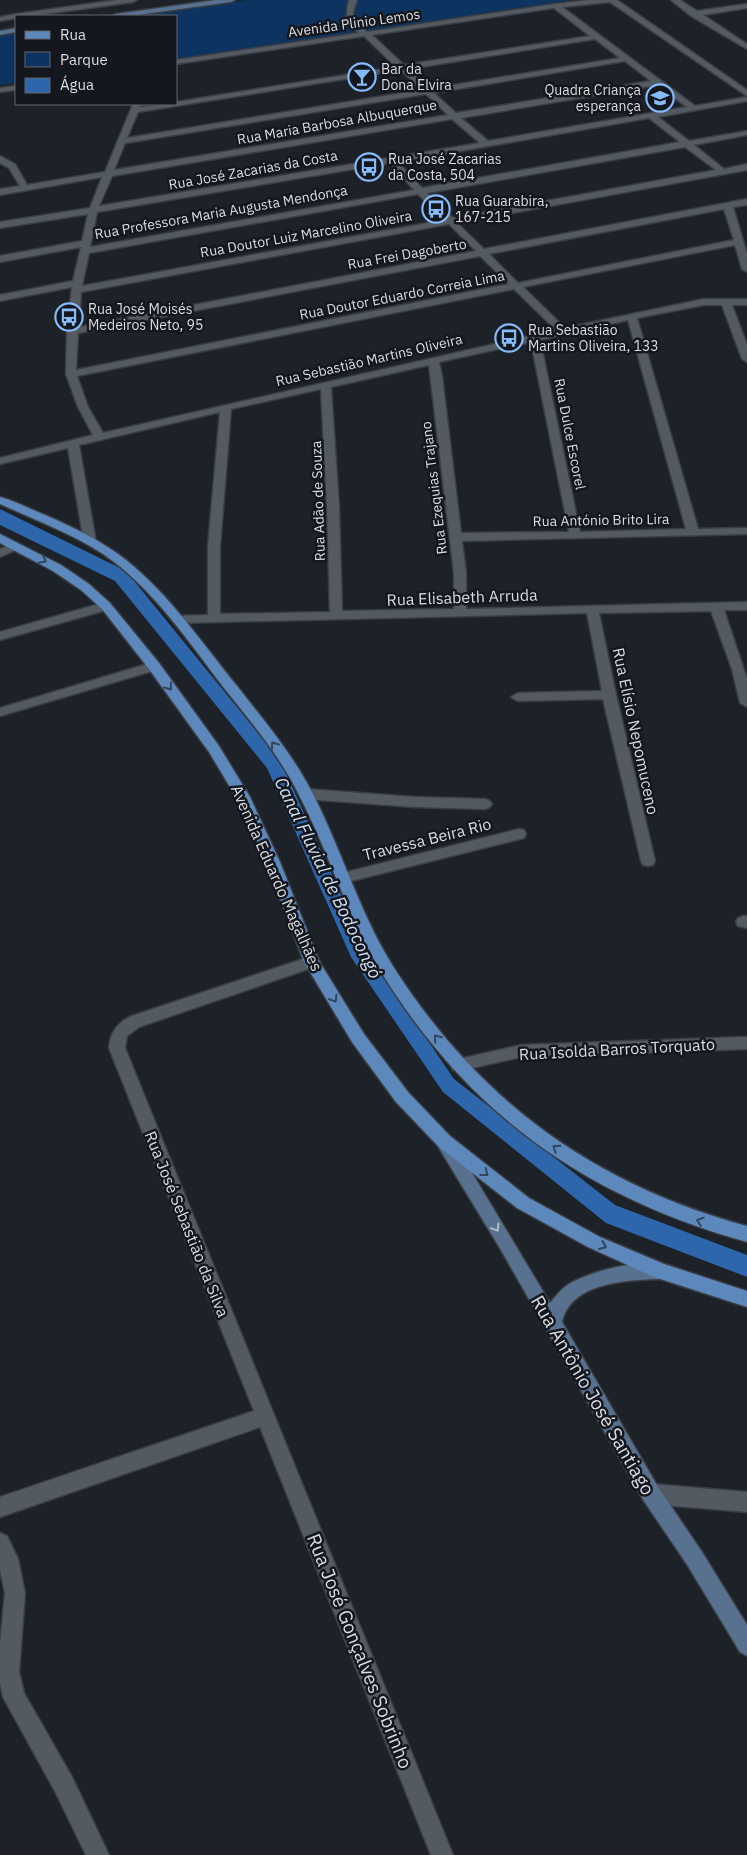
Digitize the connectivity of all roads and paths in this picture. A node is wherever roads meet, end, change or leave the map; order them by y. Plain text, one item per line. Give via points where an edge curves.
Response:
1 (133, 0) edge
2 (230, 0) edge
3 (353, 0) edge
4 (608, 0) edge
5 (612, 0) edge
6 (675, 0) edge
7 (220, 1) edge
8 (208, 2) edge
9 (555, 6) junction
10 (747, 6) edge
11 (694, 14) junction
12 (24, 15) edge
13 (123, 15) edge
14 (15, 16) edge
15 (0, 19) edge
16 (15, 30) edge
17 (740, 32) dead end
18 (0, 33) edge
19 (366, 34) junction
20 (726, 34) junction
21 (596, 37) junction
22 (747, 47) edge
23 (625, 59) junction
24 (178, 62) edge
25 (404, 69) junction
26 (659, 82) junction
27 (15, 88) edge
28 (0, 90) edge
29 (428, 91) junction
30 (747, 94) edge
31 (747, 98) edge
32 (178, 104) edge
33 (155, 105) edge
34 (134, 106) edge
35 (693, 108) junction
36 (650, 115) junction
37 (454, 116) junction
38 (747, 132) edge
39 (122, 141) junction
40 (687, 143) junction
41 (486, 144) junction
42 (0, 159) edge
43 (392, 160) junction
44 (747, 167) edge
45 (722, 171) junction
46 (108, 174) junction
47 (25, 188) junction
48 (420, 191) junction
49 (0, 192) edge
50 (747, 202) edge
51 (728, 206) junction
52 (93, 211) junction
53 (451, 222) junction
54 (0, 225) edge
55 (738, 242) junction
56 (85, 247) junction
57 (483, 254) junction
58 (0, 259) edge
59 (747, 269) edge
60 (77, 287) junction
61 (516, 287) junction
62 (0, 298) edge
63 (726, 302) junction
64 (747, 302) edge
65 (632, 317) junction
66 (72, 331) junction
67 (562, 331) junction
68 (535, 338) junction
69 (747, 359) edge
70 (433, 360) junction
71 (71, 374) junction
72 (326, 385) junction
73 (226, 407) junction
74 (98, 436) junction
75 (73, 443) junction
76 (0, 461) edge
77 (0, 500) edge
78 (747, 531) edge
79 (692, 533) junction
80 (576, 535) junction
81 (456, 537) junction
82 (0, 538) edge
83 (90, 542) junction
84 (16, 546) junction
85 (0, 553) edge
86 (106, 606) junction
87 (716, 606) junction
88 (747, 606) edge
89 (592, 609) junction
90 (460, 613) junction
91 (336, 616) junction
92 (214, 618) junction
93 (178, 619) junction
94 (0, 636) edge
95 (154, 666) junction
96 (609, 695) junction
97 (518, 697) dead end
98 (747, 703) edge
99 (0, 712) edge
100 (306, 794) junction
101 (485, 804) dead end
102 (519, 834) dead end
103 (648, 861) dead end
104 (343, 878) junction
105 (312, 962) junction
106 (747, 1043) edge
107 (459, 1065) junction
108 (444, 1142) junction
109 (747, 1234) edge
110 (660, 1271) junction
111 (747, 1299) edge
112 (552, 1325) junction
113 (264, 1417) junction
114 (278, 1447) joint
115 (650, 1494) junction
116 (747, 1502) edge
117 (0, 1507) edge
118 (0, 1544) edge
119 (747, 1645) edge
120 (98, 1855) edge
121 (442, 1855) edge

1 - 12 street
2 - 7 street
3 - 19 street via 350,20
4 - 9 street
5 - 30 street
6 - 11 street
7 - 8 street
8 - 13 street
9 - 19 street, Avenida Plinio Lemos
9 - 21 street
10 - 11 street
11 - 20 street
14 - 15 street
16 - 18 street
17 - 20 street
19 - 24 street, Avenida Plinio Lemos
19 - 25 street
20 - 22 street
21 - 23 street
21 - 25 street
23 - 26 street
23 - 29 street
25 - 29 street
25 - 32 street
26 - 35 street
26 - 37 street, Rua Maria Barbosa Albuquerque
27 - 28 street
29 - 37 street
29 - 39 street
31 - 35 street, Rua José Zacarias da Costa
33 - 34 street
34 - 39 street
34 - 46 street
35 - 36 street, Rua José Zacarias da Costa
36 - 40 street
36 - 41 street, Rua José Zacarias da Costa
37 - 41 street
37 - 46 street, Rua Maria Barbosa Albuquerque
38 - 40 street, Rua Professora Maria Augusta Mendonça
39 - 46 street
40 - 45 street
40 - 48 street, Rua Professora Maria Augusta Mendonça
41 - 43 street, Rua José Zacarias da Costa
42 - 47 street via 12,166
43 - 48 street
43 - 52 street, Rua José Zacarias da Costa
44 - 45 street, Rua Doutor Luiz Marcelino Oliveira
45 - 53 street, Rua Doutor Luiz Marcelino Oliveira
46 - 47 street, Rua Maria Barbosa Albuquerque
46 - 52 street
47 - 49 street, Rua Maria Barbosa Albuquerque
48 - 53 street
48 - 56 street, Rua Professora Maria Augusta Mendonça
50 - 51 street, Rua Frei Dagoberto
51 - 55 street
51 - 57 street, Rua Frei Dagoberto
52 - 54 street, Rua José Zacarias da Costa
52 - 56 street
53 - 57 street
53 - 60 street, Rua Doutor Luiz Marcelino Oliveira
55 - 59 street
55 - 61 street, Rua Doutor Eduardo Correia Lima
56 - 58 street, Rua Professora Maria Augusta Mendonça
56 - 60 street
57 - 61 street
57 - 66 street, Rua Frei Dagoberto
60 - 62 street, Rua Doutor Luiz Marcelino Oliveira
60 - 66 street
61 - 67 street
61 - 71 street, Rua Doutor Eduardo Correia Lima
63 - 64 street, Rua Sebastião Martins Oliveira
63 - 65 street, Rua Sebastião Martins Oliveira via 688,304
63 - 69 street
65 - 67 street, Rua Sebastião Martins Oliveira
65 - 79 street
66 - 71 street
67 - 68 street, Rua Sebastião Martins Oliveira
68 - 70 street, Rua Sebastião Martins Oliveira
68 - 80 street, Rua Dulce Escorel
70 - 72 street, Rua Sebastião Martins Oliveira
70 - 81 street, Rua Ezequias Trajano
71 - 74 street
72 - 73 street, Rua Sebastião Martins Oliveira
72 - 91 street, Rua Adão de Souza via 334,507
73 - 74 street, Rua Sebastião Martins Oliveira
73 - 92 street via 214,546
74 - 75 street, Rua Sebastião Martins Oliveira
75 - 76 street, Rua Sebastião Martins Oliveira
75 - 83 street
77 - 83 main road
78 - 79 street, Rua António Brito Lira
79 - 80 street, Rua António Brito Lira
80 - 81 street, Rua António Brito Lira
81 - 90 street, Rua Ezequias Trajano
82 - 84 main road, Avenida Eduardo Magalhães
83 - 93 main road via 135,574
84 - 85 street
84 -> 86 main road, Avenida Eduardo Magalhães via 57,568
86 - 94 street
86 - 95 main road, Avenida Eduardo Magalhães
87 - 88 street, Rua Elisabeth Arruda
87 - 89 street, Rua Elisabeth Arruda
87 - 98 street
89 - 90 street, Rua Elisabeth Arruda
89 - 96 street, Rua Elísio Nepomuceno
90 - 91 street, Rua Elisabeth Arruda
91 - 92 street, Rua Elisabeth Arruda
92 - 93 street, Rua Elisabeth Arruda
100 -> 93 main road via 257,721
95 - 99 street
95 -> 105 main road, Avenida Eduardo Magalhães via 214,749 243,797 273,862
96 - 97 street
96 - 103 street, Rua Elísio Nepomuceno
100 - 101 street, Travessa Beira Rio
100 - 104 main road
102 - 104 street, Travessa Beira Rio
107 -> 104 main road via 412,1007 374,947
105 -> 108 main road, Avenida Eduardo Magalhães via 364,1046 402,1097
105 - 113 street, Rua José Sebastião da Silva via 129,1024 117,1039 117,1048
106 - 107 street, Rua Isolda Barros Torquato via 521,1051
109 -> 107 main road via 673,1212 595,1174 536,1135 479,1087
108 -> 110 main road, Avenida Eduardo Magalhães via 523,1203 594,1242
108 -> 112 street, Rua Antônio José Santiago
110 - 111 main road, Avenida Eduardo Magalhães
110 - 112 street via 614,1275 577,1289 565,1298
112 - 115 street, Rua Antônio José Santiago
113 - 114 street, Rua José Sebastião da Silva
113 - 117 street
114 - 121 street, Rua José Gonçalves Sobrinho
115 - 116 street
115 - 119 street, Rua Antônio José Santiago via 695,1558
118 - 120 street via 8,1558 15,1593 8,1672 14,1697 64,1785

